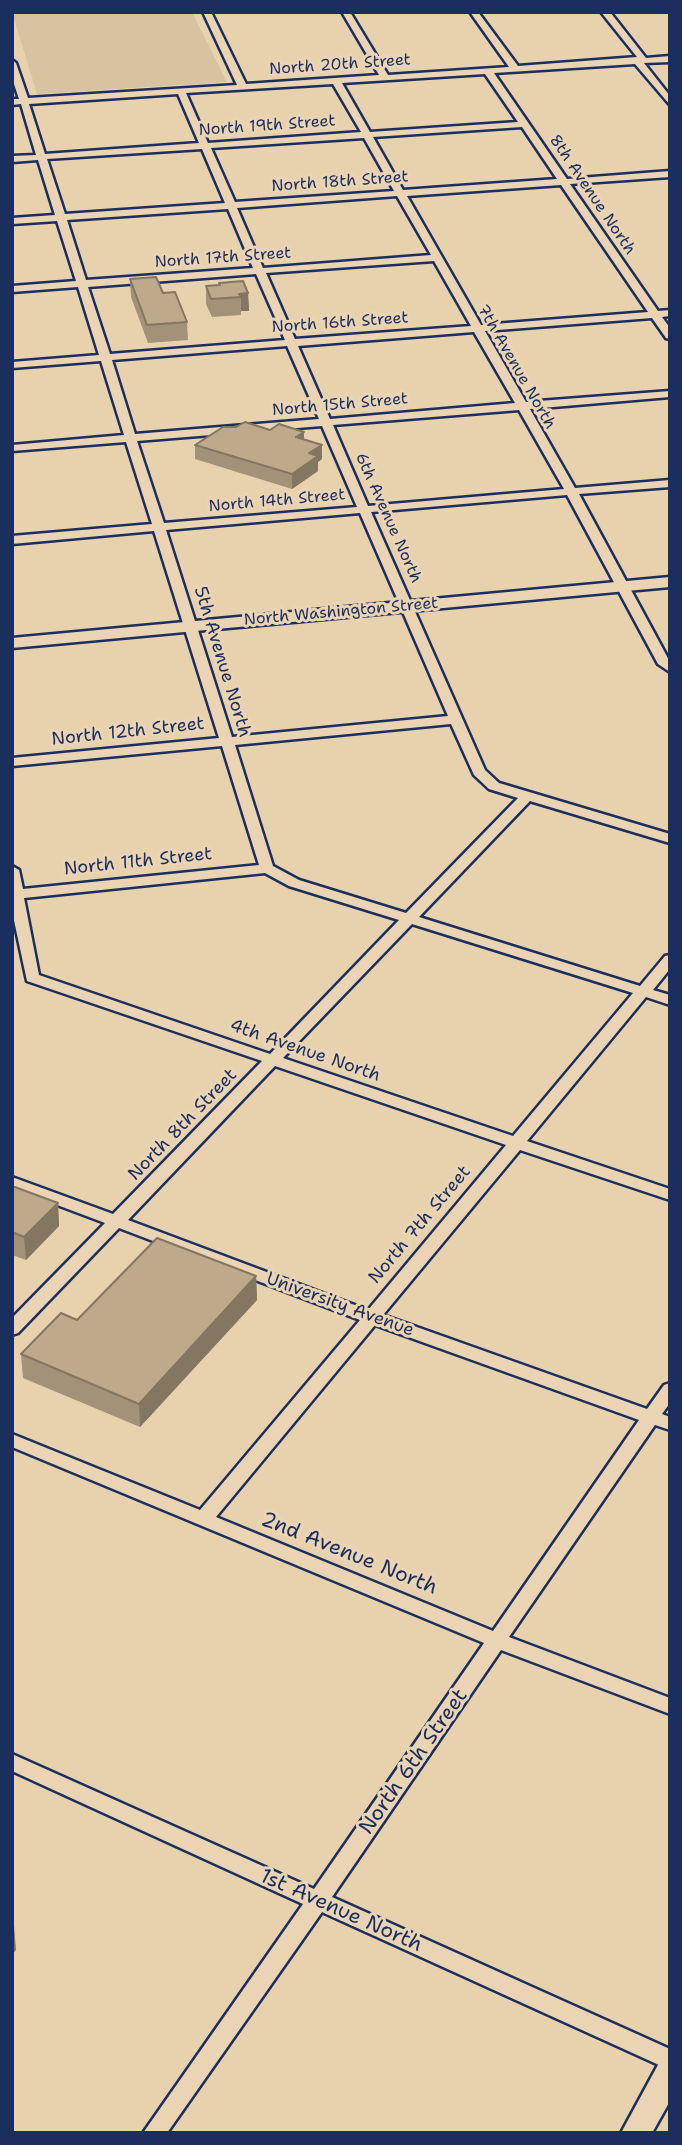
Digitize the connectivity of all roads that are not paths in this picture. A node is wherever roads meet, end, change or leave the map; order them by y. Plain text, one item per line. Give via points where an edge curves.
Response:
1 (207, 12) edge
2 (346, 12) edge
3 (474, 12) edge
4 (605, 12) edge
5 (670, 59) edge
6 (637, 61) junction
7 (12, 63) edge
8 (515, 69) junction
9 (488, 71) junction
10 (385, 78) junction
11 (336, 81) junction
12 (243, 87) junction
13 (181, 91) junction
14 (24, 101) junction
15 (12, 102) edge
16 (670, 102) edge
17 (525, 124) junction
18 (366, 135) junction
19 (206, 146) junction
20 (42, 157) junction
21 (12, 159) edge
22 (670, 174) edge
23 (564, 182) junction
24 (400, 194) junction
25 (232, 205) junction
26 (62, 218) junction
27 (12, 221) edge
28 (436, 258) junction
29 (261, 272) junction
30 (82, 284) junction
31 (12, 289) edge
32 (670, 313) edge
33 (655, 314) junction
34 (476, 329) junction
35 (670, 336) edge
36 (292, 343) junction
37 (106, 358) junction
38 (12, 365) edge
39 (670, 394) edge
40 (520, 406) junction
41 (327, 422) junction
42 (132, 438) junction
43 (12, 448) edge
44 (670, 483) edge
45 (571, 491) junction
46 (365, 510) junction
47 (160, 527) junction
48 (12, 540) edge
49 (670, 582) edge
50 (622, 587) junction
51 (407, 606) junction
52 (191, 626) junction
53 (12, 643) edge
54 (670, 668) edge
55 (457, 719) junction
56 (226, 741) junction
57 (12, 762) edge
58 (527, 797) junction
59 (670, 839) edge
60 (267, 868) junction
61 (12, 870) edge
62 (15, 894) edge
63 (409, 919) junction
64 (670, 959) edge
65 (642, 991) junction
66 (670, 1000) edge
67 (272, 1060) junction
68 (517, 1144) junction
69 (12, 1182) edge
70 (670, 1195) edge
71 (117, 1220) junction
72 (370, 1317) junction
73 (12, 1329) edge
74 (670, 1389) edge
75 (650, 1417) junction
76 (670, 1424) edge
77 (12, 1440) edge
78 (203, 1519) junction
79 (498, 1641) junction
80 (670, 1706) edge
81 (12, 1762) edge
82 (318, 1900) junction
83 (670, 2060) edge
84 (670, 2072) edge
85 (154, 2133) edge
86 (636, 2133) edge

1 - 12 street
2 - 10 street
3 - 8 street
4 - 6 street via 642,58
5 - 6 street, North 20th Street
6 - 8 street, North 20th Street
6 - 16 street
7 - 14 street, 5th Avenue North
8 - 9 street, North 20th Street
9 - 10 street, North 20th Street
9 - 17 street, 8th Avenue North
10 - 11 street, North 20th Street
11 - 12 street, North 20th Street
11 - 18 street, 7th Avenue North
12 - 13 street, North 20th Street
13 - 14 street, North 20th Street
13 - 19 street, 6th Avenue North
14 - 15 street, North 20th Street
14 - 20 street, 5th Avenue North
17 - 18 street, North 19th Street
17 - 23 street, 8th Avenue North
18 - 19 street, North 19th Street
18 - 24 street, 7th Avenue North
19 - 20 street, North 19th Street
19 - 25 street, 6th Avenue North
20 - 21 street, North 19th Street
20 - 26 street, 5th Avenue North
22 - 23 street, North 18th Street
23 - 24 street, North 18th Street
23 - 33 street, 8th Avenue North
24 - 25 street, North 18th Street
24 - 28 street, 7th Avenue North
25 - 26 street, North 18th Street
25 - 29 street, 6th Avenue North
26 - 27 street, North 18th Street
26 - 30 street, 5th Avenue North
28 - 29 street, North 17th Street
28 - 34 street, 7th Avenue North
29 - 30 street, North 17th Street
29 - 36 street, 6th Avenue North
30 - 31 street, North 17th Street
30 - 37 street, 5th Avenue North
32 - 33 street, North 16th Street
33 - 34 street, North 16th Street
33 - 35 street, 8th Avenue North
34 - 36 street, North 16th Street
34 - 40 street, 7th Avenue North
36 - 37 street, North 16th Street
36 - 41 street, 6th Avenue North
37 - 38 street, North 16th Street
37 - 42 street, 5th Avenue North
39 - 40 street, North 15th Street
40 - 41 street, North 15th Street
40 - 45 street, 7th Avenue North
41 - 42 street, North 15th Street
41 - 46 street, 6th Avenue North
42 - 43 street, North 15th Street
42 - 47 street, 5th Avenue North
44 - 45 street, North 14th Street
45 - 46 street, North 14th Street
45 - 50 street, 7th Avenue North
46 - 47 street, North 14th Street
46 - 51 street, 6th Avenue North
47 - 48 street, North 14th Street
47 - 52 street, 5th Avenue North
49 - 50 main road, North Washington Street
50 - 51 main road, North Washington Street
50 - 54 street, 7th Avenue North
51 - 52 main road, North Washington Street
51 - 55 street, 6th Avenue North
52 - 53 main road, North Washington Street
52 - 56 street, 5th Avenue North
55 - 56 street, North 12th Street
55 - 58 street, 6th Avenue North via 486,780
56 - 57 street, North 12th Street
56 - 60 street, 5th Avenue North
58 - 59 street, 6th Avenue North
58 - 63 street, North 8th Street
60 - 62 street, North 11th Street
60 - 63 street via 294,883
61 - 62 street, 4th Avenue North
62 - 67 street, 4th Avenue North via 33,978
63 - 65 street
63 - 67 street, North 8th Street
64 - 65 street, North 7th Street
65 - 66 street
65 - 68 street, North 7th Street
67 - 68 street, 4th Avenue North
67 - 71 street, North 8th Street
68 - 70 street, 4th Avenue North
68 - 72 street, North 7th Street
69 - 71 street, University Avenue
71 - 72 street, University Avenue
71 - 73 street, North 8th Street
72 - 75 street, University Avenue
72 - 78 street, North 7th Street
74 - 75 street, North 6th Street
75 - 76 street, University Avenue
75 - 79 street, North 6th Street
77 - 78 street, 2nd Avenue North
78 - 79 street, 2nd Avenue North
79 - 80 street, 2nd Avenue North
79 - 82 street, North 6th Street
81 - 82 street, 1st Avenue North
82 - 83 street, 1st Avenue North
82 - 85 street, North 6th Street
84 - 86 main road

